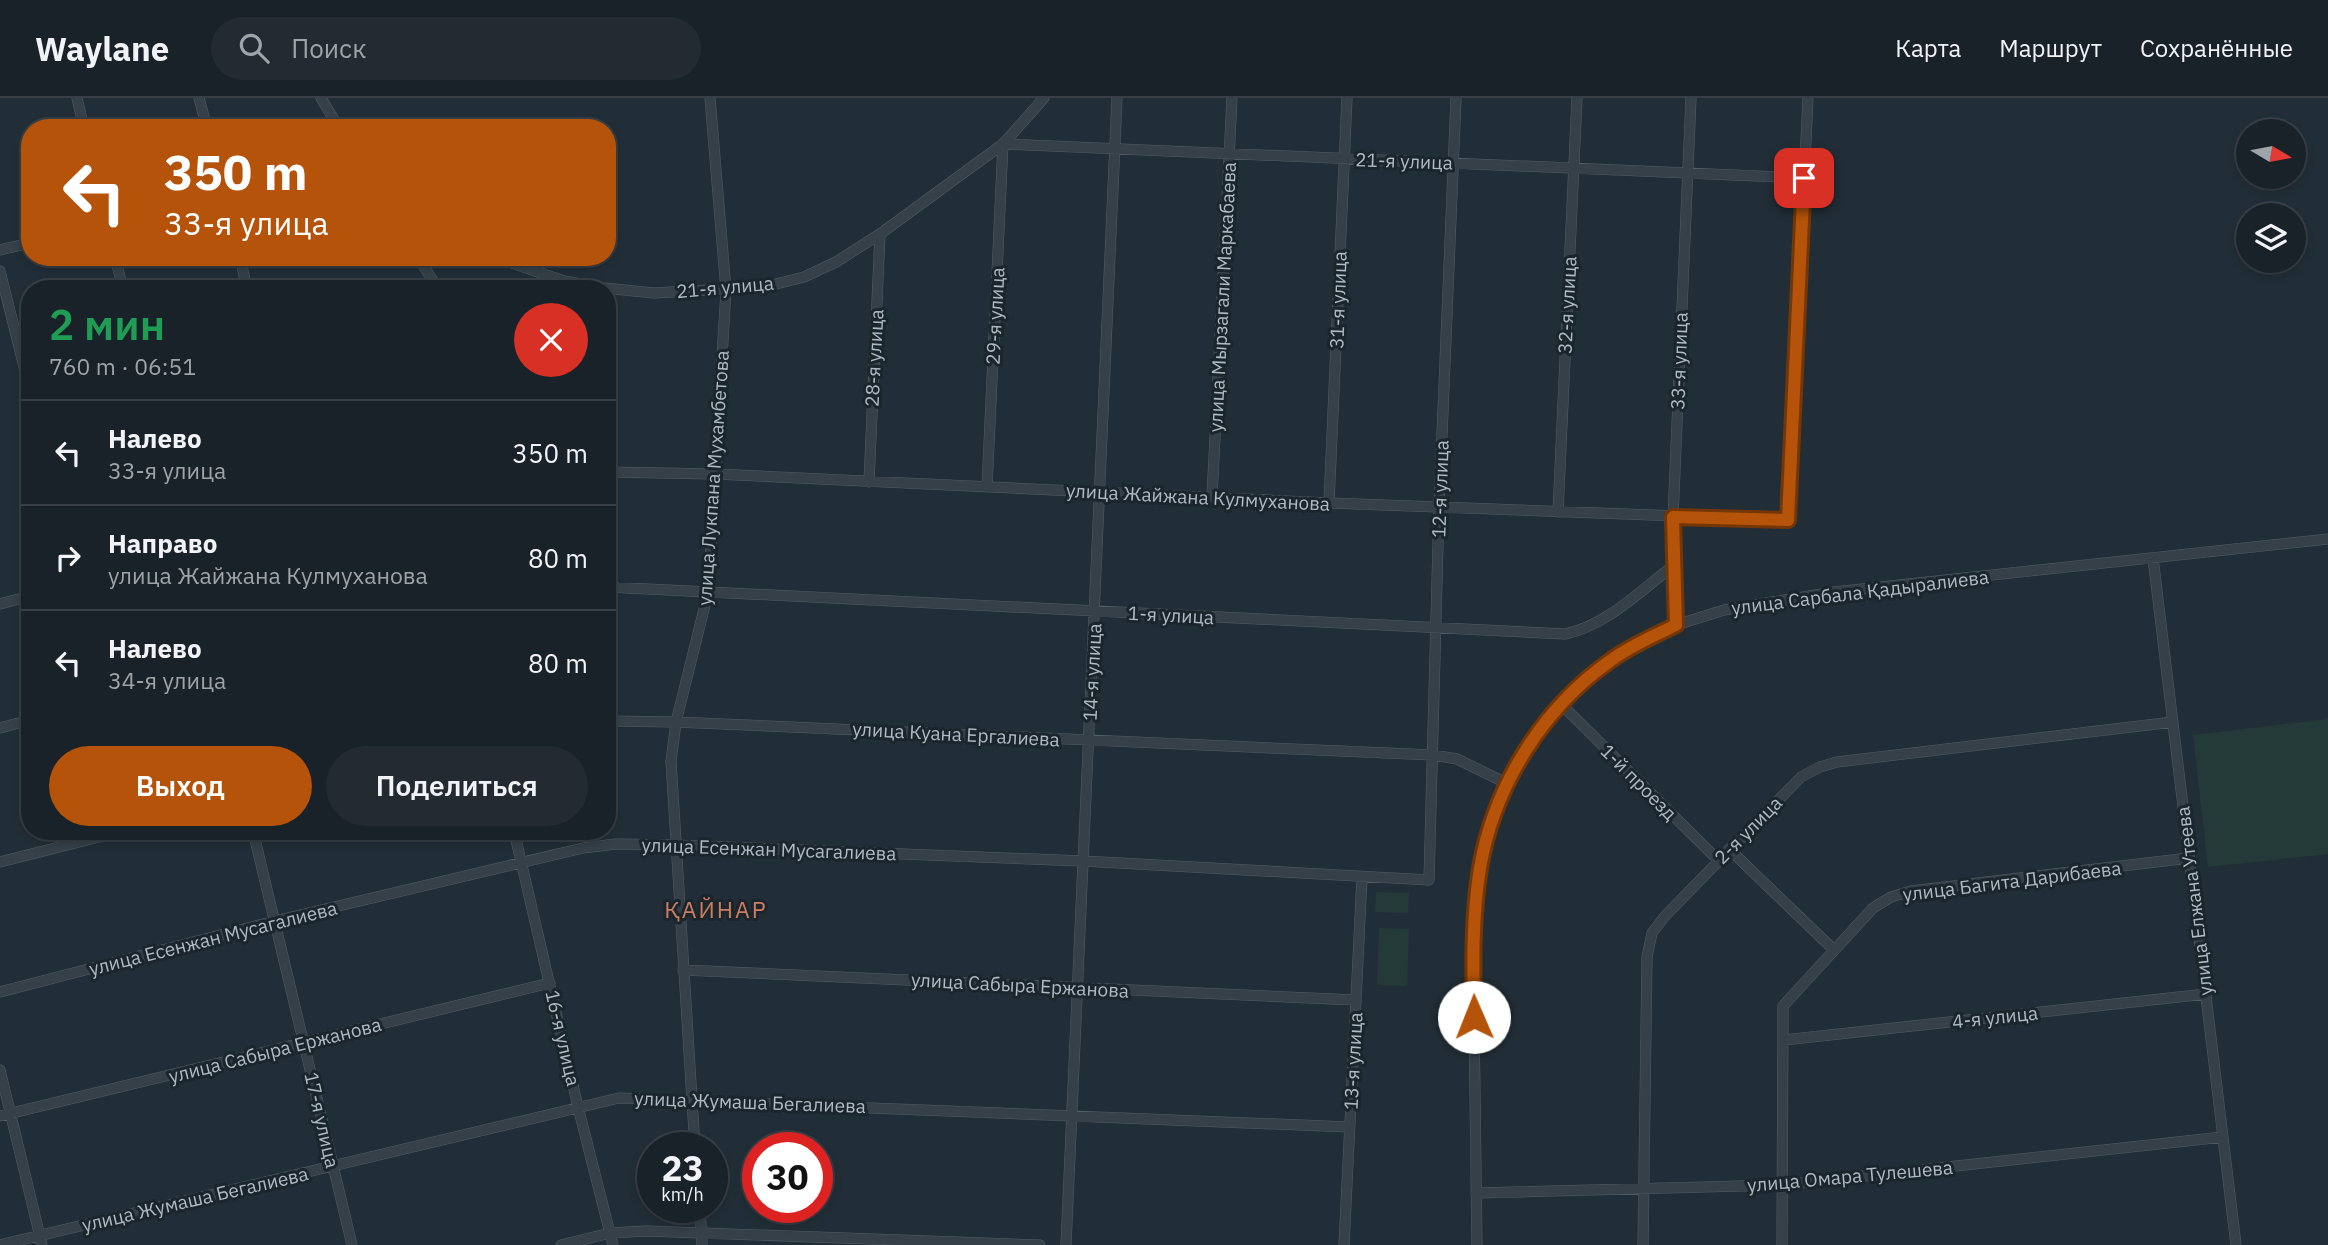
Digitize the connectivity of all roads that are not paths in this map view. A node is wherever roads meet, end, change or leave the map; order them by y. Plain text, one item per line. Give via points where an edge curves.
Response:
1 (77, 98) edge
2 (200, 98) edge
3 (321, 98) edge
4 (710, 98) edge
5 (1044, 98) edge
6 (1117, 98) edge
7 (1232, 98) edge
8 (1347, 98) edge
9 (1456, 98) edge
10 (1577, 98) edge
11 (1690, 98) edge
12 (1808, 98) edge
13 (82, 119) edge
14 (205, 119) edge
15 (334, 119) edge
16 (1003, 144) junction
17 (1115, 148) junction
18 (1230, 153) junction
19 (1344, 158) junction
20 (1452, 163) junction
21 (1573, 168) junction
22 (1687, 173) junction
23 (1804, 178) junction
24 (880, 234) junction
25 (21, 245) edge
26 (0, 250) edge
27 (520, 266) edge
28 (0, 271) edge
29 (561, 280) edge
30 (616, 289) edge
31 (726, 290) junction
32 (21, 355) edge
33 (616, 472) edge
34 (715, 474) junction
35 (869, 482) junction
36 (987, 487) junction
37 (1100, 492) junction
38 (1212, 497) junction
39 (1329, 503) junction
40 (1439, 507) junction
41 (1558, 512) junction
42 (1673, 517) junction
43 (2328, 539) edge
44 (2153, 558) junction
45 (1672, 566) junction
46 (616, 587) edge
47 (708, 593) junction
48 (21, 598) edge
49 (0, 604) edge
50 (1094, 611) junction
51 (1676, 625) junction
52 (1435, 628) junction
53 (1560, 703) junction
54 (616, 721) edge
55 (21, 722) edge
56 (676, 722) junction
57 (2173, 722) junction
58 (0, 728) edge
59 (1089, 740) junction
60 (1433, 755) junction
61 (1508, 784) junction
62 (87, 840) edge
63 (255, 840) edge
64 (516, 840) edge
65 (675, 845) junction
66 (1729, 849) junction
67 (2189, 858) junction
68 (1718, 860) junction
69 (1083, 861) junction
70 (0, 862) edge
71 (521, 864) junction
72 (1362, 877) junction
73 (1429, 880) joint
74 (275, 921) junction
75 (1833, 950) junction
76 (683, 970) junction
77 (550, 983) junction
78 (1078, 988) junction
79 (0, 992) edge
80 (2206, 994) junction
81 (1356, 1000) junction
82 (1784, 1040) junction
83 (304, 1043) junction
84 (0, 1070) edge
85 (691, 1100) junction
86 (578, 1107) junction
87 (5, 1114) edge
88 (1072, 1114) junction
89 (1349, 1127) junction
90 (694, 1132) edge
91 (2223, 1138) junction
92 (333, 1166) junction
93 (1782, 1185) junction
94 (1644, 1190) junction
95 (1476, 1193) junction
96 (701, 1223) edge
97 (702, 1232) junction
98 (610, 1233) junction
99 (41, 1240) edge
100 (0, 1245) edge
101 (352, 1245) edge
102 (561, 1245) edge
103 (613, 1245) edge
104 (702, 1245) edge
105 (1040, 1245) edge
106 (1066, 1245) edge
107 (1343, 1245) edge
108 (1477, 1245) edge
109 (1643, 1245) edge
110 (1782, 1245) edge
111 (2236, 1245) edge

1 - 13 street
2 - 14 street
3 - 15 street
4 - 31 street, улица Лукпана Мухамбетова
5 - 16 street, 21-я улица
6 - 17 street, 14-я улица
7 - 18 street, улица Мырзагали Маркабаева
8 - 19 street, 31-я улица
9 - 20 street, 12-я улица
10 - 21 street, 32-я улица
11 - 22 street, 33-я улица
12 - 23 street
16 - 17 street, 21-я улица
16 - 24 street, 21-я улица
16 - 36 street, 29-я улица
17 - 18 street, 21-я улица
17 - 37 street, 14-я улица
18 - 19 street, 21-я улица
18 - 38 street, улица Мырзагали Маркабаева
19 - 20 street, 21-я улица
19 - 39 street, 31-я улица
20 - 21 street, 21-я улица
20 - 40 street, 12-я улица
21 - 22 street, 21-я улица
21 - 41 street, 32-я улица
22 - 23 street, 21-я улица
22 - 42 street, 33-я улица
23 - 42 street, улица Жайжана Кулмуханова via 1788,520
24 - 31 street, 21-я улица via 804,277
24 - 35 street, 28-я улица
25 - 26 street
27 - 29 street, 21-я улица
28 - 32 street
30 - 31 street, 21-я улица via 654,293
31 - 34 street, улица Лукпана Мухамбетова
33 - 34 street, улица Жайжана Кулмуханова
34 - 35 street, улица Жайжана Кулмуханова
34 - 47 street, улица Лукпана Мухамбетова
35 - 36 street, улица Жайжана Кулмуханова
36 - 37 street, улица Жайжана Кулмуханова
37 - 38 street, улица Жайжана Кулмуханова
37 - 50 street, 14-я улица
38 - 39 street, улица Жайжана Кулмуханова
39 - 40 street, улица Жайжана Кулмуханова
40 - 41 street, улица Жайжана Кулмуханова
40 - 52 street, 12-я улица
41 - 42 street, улица Жайжана Кулмуханова
42 - 45 street, 33-я улица
43 - 44 street, улица Сарбала Қадыралиева
44 - 51 street, улица Сарбала Қадыралиева via 1834,592 1724,610
44 - 57 street, улица Елжана Утеева
45 - 51 street, 33-я улица
45 - 52 street, 1-я улица via 1583,631
46 - 47 street, 1-я улица
47 - 50 street, 1-я улица
47 - 56 street, улица Лукпана Мухамбетова
48 - 49 street
50 - 52 street, 1-я улица
50 - 59 street, 14-я улица
51 - 53 street, улица Сарбала Қадыралиева via 1612,659
52 - 60 street, 12-я улица
53 - 61 street, улица Сарбала Қадыралиева via 1530,743
53 - 68 street, 1-й проезд
54 - 56 street, улица Куана Ергалиева
55 - 58 street
56 - 59 street, улица Куана Ергалиева
56 - 65 street, улица Лукпана Мухамбетова via 671,761
57 - 66 street, 2-я улица via 1837,762 1801,777
57 - 67 street, улица Елжана Утеева
59 - 60 street, улица Куана Ергалиева
59 - 69 street, 14-я улица
60 - 61 street, улица Куана Ергалиева via 1457,759
60 - 73 street, 12-я улица
61 - 95 street, улица Сарбала Қадыралиева via 1480,867 1473,941
62 - 70 street
63 - 74 street, 17-я улица
64 - 71 street, 16-я улица
65 - 69 street, улица Есенжан Мусагалиева
65 - 71 street, улица Есенжан Мусагалиева via 583,848
65 - 76 street, улица Лукпана Мухамбетова
66 - 68 street, 2-я улица
66 - 75 street
67 - 75 street, улица Багита Дарибаева via 1911,891 1873,908
67 - 80 street, улица Елжана Утеева
68 - 94 street, 2-я улица via 1652,933 1647,957
69 - 72 street, улица Есенжан Мусагалиева
69 - 78 street, 14-я улица
71 - 74 street, улица Есенжан Мусагалиева
71 - 77 street, 16-я улица
72 - 73 street, улица Есенжан Мусагалиева
72 - 81 street, 13-я улица
74 - 79 street, улица Есенжан Мусагалиева
74 - 83 street, 17-я улица
75 - 82 street, улица Багита Дарибаева via 1783,1006
76 - 78 street, улица Сабыра Ержанова
76 - 85 street, улица Лукпана Мухамбетова
77 - 83 street, улица Сабыра Ержанова
77 - 86 street, 16-я улица
78 - 81 street, улица Сабыра Ержанова
78 - 88 street, 14-я улица
80 - 82 street, 4-я улица
80 - 91 street, улица Елжана Утеева
81 - 89 street, 13-я улица
82 - 93 street, улица Багита Дарибаева
83 - 87 street, улица Сабыра Ержанова
83 - 92 street, 17-я улица
84 - 87 street
85 - 86 street, улица Жумаша Бегалиева via 620,1098
85 - 88 street, улица Жумаша Бегалиева
85 - 90 street, улица Лукпана Мухамбетова
86 - 92 street, улица Жумаша Бегалиева
86 - 98 street, 16-я улица
87 - 99 street
88 - 89 street, улица Жумаша Бегалиева
88 - 106 street, 14-я улица
89 - 107 street, 13-я улица
91 - 93 street, улица Омара Тулешева
91 - 111 street, улица Елжана Утеева
92 - 99 street, улица Жумаша Бегалиева
92 - 101 street, 17-я улица
93 - 94 street, улица Омара Тулешева
93 - 110 street, улица Багита Дарибаева
94 - 95 street, улица Омара Тулешева
94 - 109 street, 2-я улица
95 - 108 street, улица Сарбала Қадыралиева
96 - 97 street
97 - 98 street
97 - 104 street
97 - 105 street
98 - 102 street
98 - 103 street, 16-я улица
99 - 100 street, улица Жумаша Бегалиева

